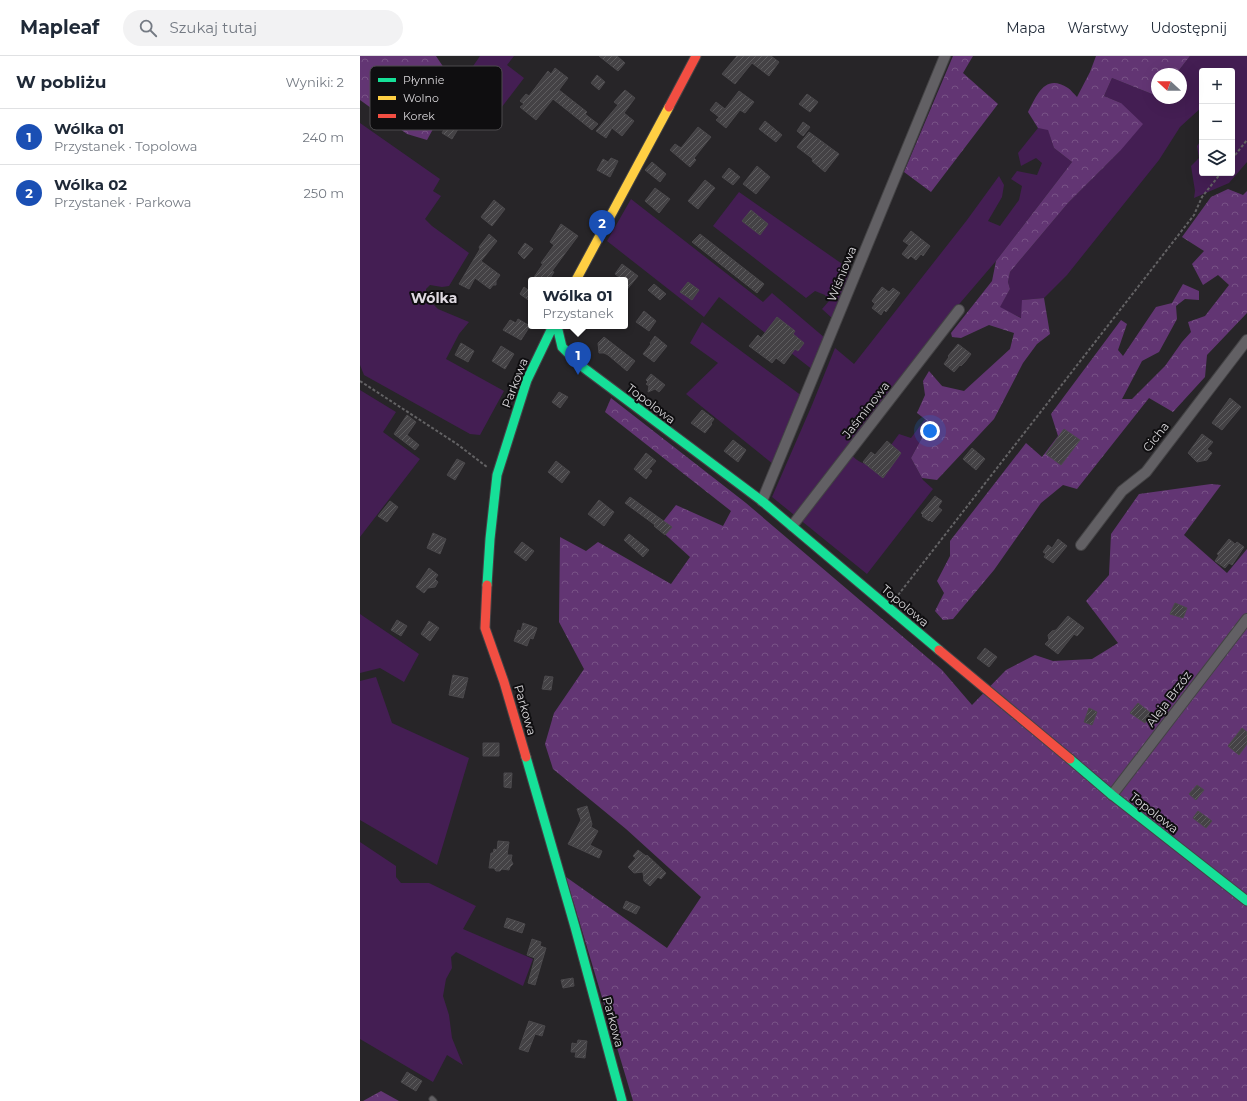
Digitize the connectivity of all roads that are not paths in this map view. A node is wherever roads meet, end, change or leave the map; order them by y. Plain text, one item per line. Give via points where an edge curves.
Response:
1 (696, 56) edge
2 (945, 56) edge
3 (578, 277) edge
4 (959, 310) dead end
5 (552, 329) edge
6 (558, 329) edge
7 (1247, 340) edge
8 (762, 502) junction
9 (792, 526) junction
10 (1081, 544) dead end
11 (1247, 619) edge
12 (1112, 795) junction
13 (1247, 901) edge
14 (622, 1101) edge

1 - 3 street
2 - 8 street, Wiśniowa
4 - 9 street, Jaśminowa
5 - 14 street, Parkowa via 527,380 497,475 485,628 504,682 575,927
6 - 8 street, Topolowa via 562,347 580,365
7 - 10 street, Cicha via 1146,472 1122,491
8 - 9 street, Topolowa
9 - 12 street, Topolowa
11 - 12 street, Aleja Brzóz
12 - 13 street, Topolowa

